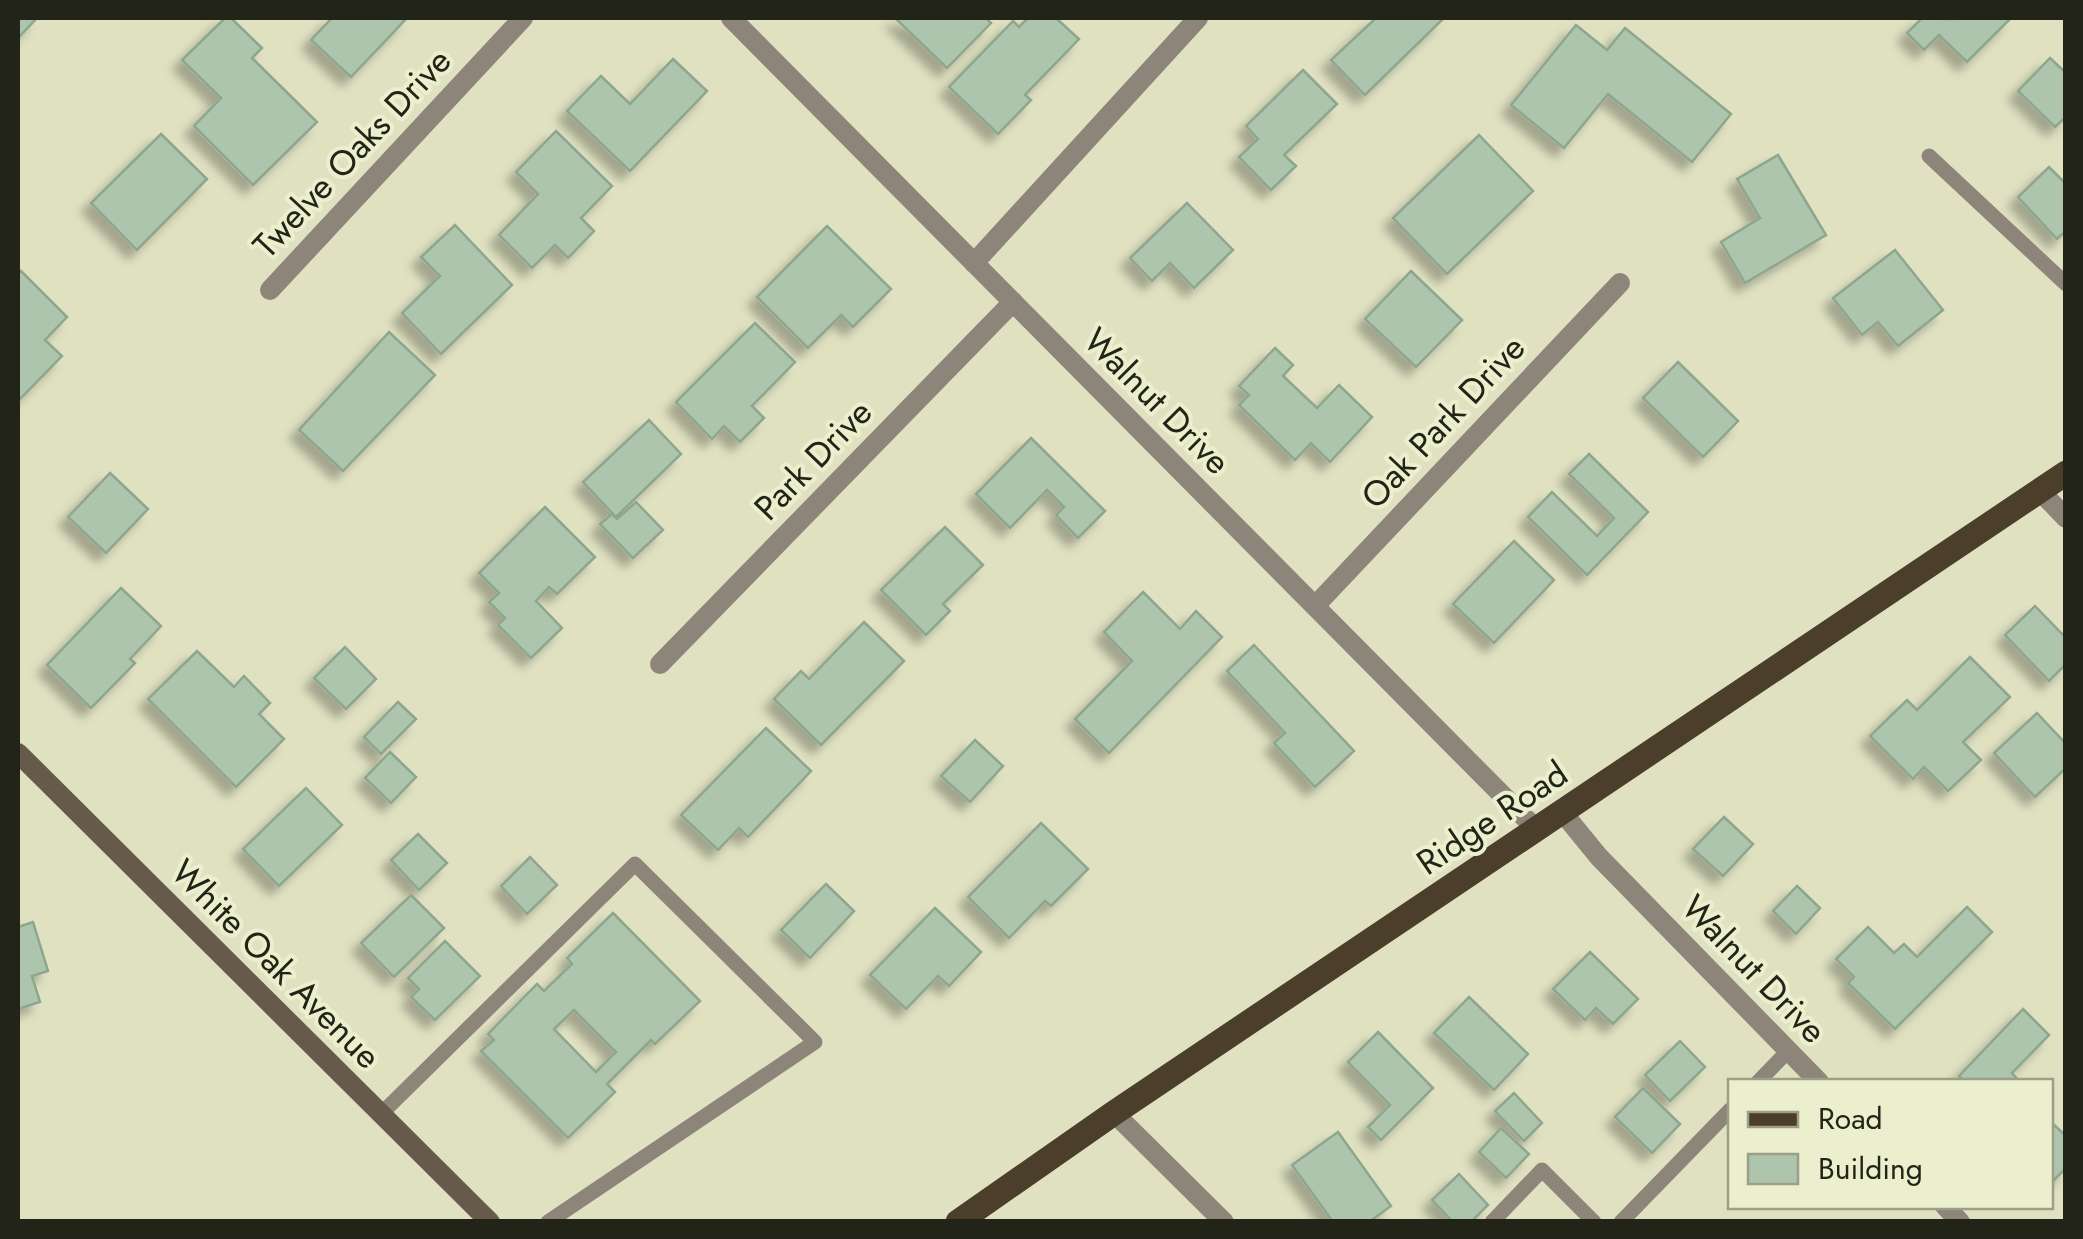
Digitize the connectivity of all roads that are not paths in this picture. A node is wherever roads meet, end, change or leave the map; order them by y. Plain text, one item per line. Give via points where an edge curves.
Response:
1 (522, 18) edge
2 (731, 18) edge
3 (1198, 18) edge
4 (1929, 156) dead end
5 (974, 263) junction
6 (1620, 283) dead end
7 (2066, 284) edge
8 (270, 290) dead end
9 (1013, 302) junction
10 (2066, 473) edge
11 (2040, 491) junction
12 (2066, 518) edge
13 (1314, 606) junction
14 (660, 664) dead end
15 (18, 754) edge
16 (1563, 813) junction
17 (1537, 830) junction
18 (1788, 1051) junction
19 (1761, 1079) edge
20 (1816, 1079) edge
21 (1728, 1112) edge
22 (1114, 1113) junction
23 (381, 1114) junction
24 (490, 1222) edge
25 (548, 1222) edge
26 (958, 1222) edge
27 (1224, 1222) edge
28 (1492, 1222) edge
29 (1594, 1222) edge
30 (1621, 1222) edge

1 - 8 street, Twelve Oaks Drive
2 - 5 street, Walnut Drive
3 - 5 street
4 - 7 lane
5 - 9 street, Walnut Drive
6 - 13 street, Oak Park Drive
9 - 13 street, Walnut Drive
9 - 14 street, Park Drive
10 - 11 main road, Ridge Road
11 - 12 street
11 - 16 main road, Ridge Road
13 - 17 street, Walnut Drive
15 - 23 street, White Oak Avenue
16 - 17 main road, Ridge Road
16 - 18 street, Walnut Drive
17 - 22 main road, Ridge Road
18 - 19 lane
18 - 20 street, Walnut Drive
21 - 30 lane
22 - 26 main road, Ridge Road
22 - 27 street
23 - 24 street, White Oak Avenue
23 - 25 lane via 635,864 816,1042
28 - 29 lane via 1542,1170

